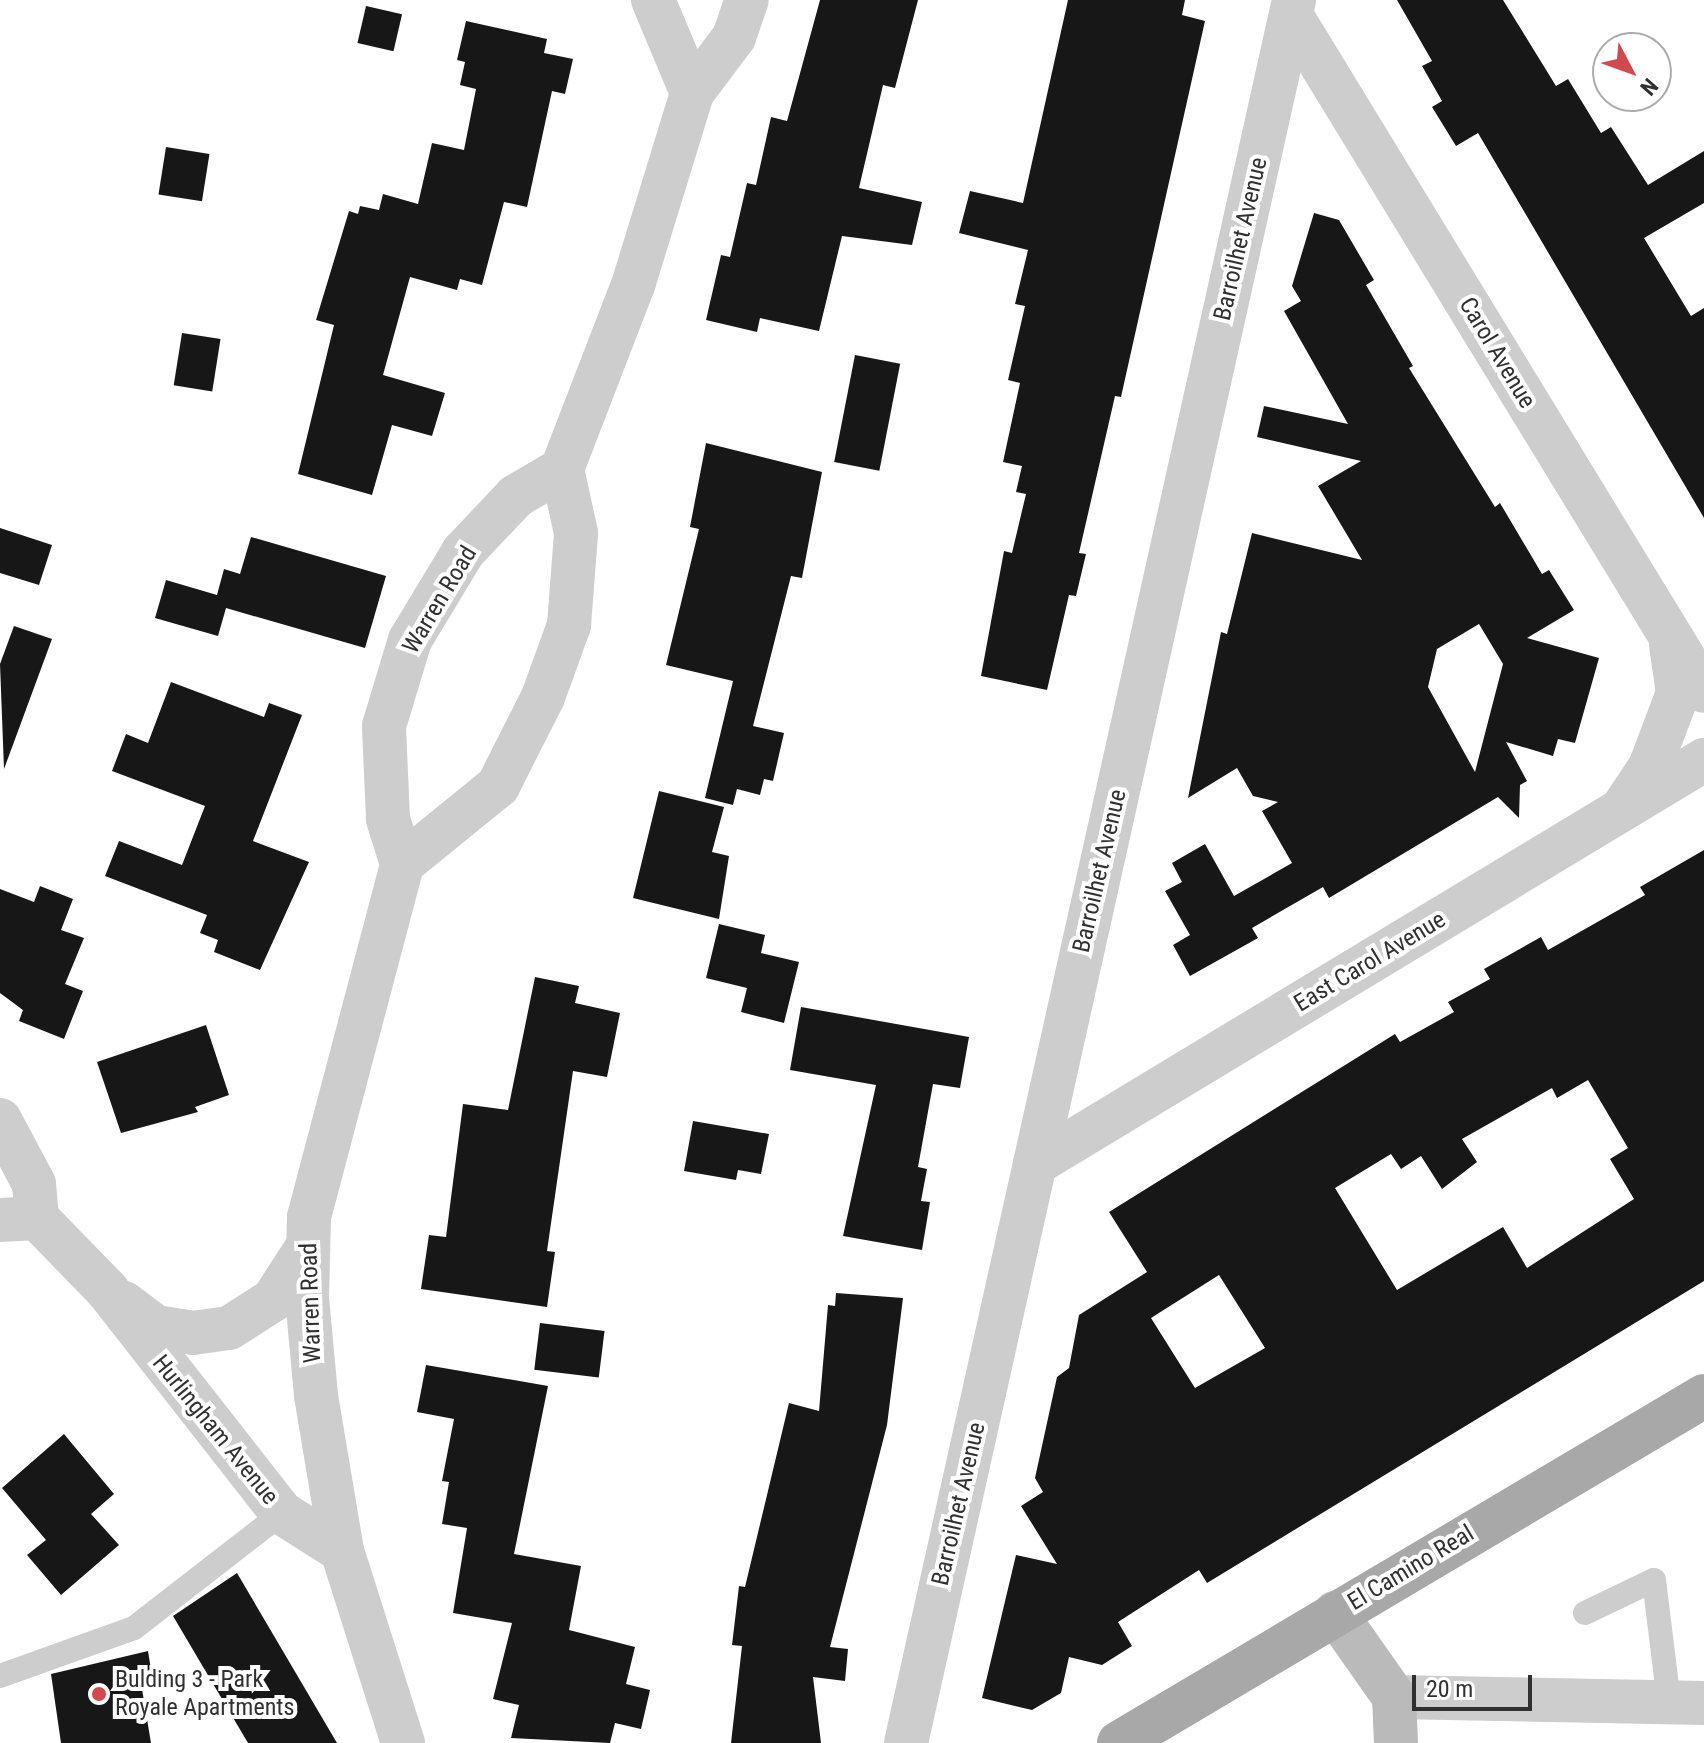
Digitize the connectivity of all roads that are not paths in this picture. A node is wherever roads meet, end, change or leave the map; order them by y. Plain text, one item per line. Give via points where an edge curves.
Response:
1 (653, 0) edge
2 (747, 0) edge
3 (1293, 8) edge
4 (692, 93) junction
5 (562, 469) junction
6 (1669, 635) junction
7 (1704, 691) edge
8 (1704, 760) edge
9 (1621, 810) junction
10 (402, 864) junction
11 (0, 1120) edge
12 (1035, 1164) junction
13 (18, 1219) edge
14 (308, 1246) junction
15 (107, 1290) junction
16 (1704, 1396) edge
17 (282, 1513) junction
18 (342, 1551) junction
19 (1335, 1613) junction
20 (1585, 1613) dead end
21 (0, 1676) edge
22 (1394, 1697) junction
23 (1686, 1703) edge
24 (403, 1743) edge
25 (906, 1743) edge
26 (1119, 1743) edge
27 (1396, 1743) edge

1 - 4 street
2 - 4 street via 734,37
3 - 6 street, Carol Avenue
3 - 12 street, Barroilhet Avenue
4 - 5 street via 634,282
5 - 10 street via 576,533 569,625 543,697 498,786
5 - 10 street, Warren Road via 516,496 463,552 410,640 384,726 388,819
6 - 7 street, Carol Avenue
6 - 9 street via 1678,693 1650,767
8 - 9 street, East Carol Avenue
9 - 12 street, East Carol Avenue
10 - 14 street, Warren Road via 309,1217
11 - 13 street, Hurlingham Avenue via 34,1184
12 - 25 street, Barroilhet Avenue
13 - 15 street, Hurlingham Avenue
14 - 15 street, Hurlingham Avenue via 273,1300 229,1328 193,1333 156,1327
14 - 18 street, Warren Road via 316,1395
15 - 17 street, Hurlingham Avenue
16 - 19 main road, El Camino Real
17 - 18 street, Hurlingham Avenue
17 - 21 lane via 134,1628
18 - 24 street, Warren Road
19 - 22 main road
19 - 26 main road, El Camino Real
20 - 23 lane via 1654,1580
22 - 23 street
22 - 27 main road

